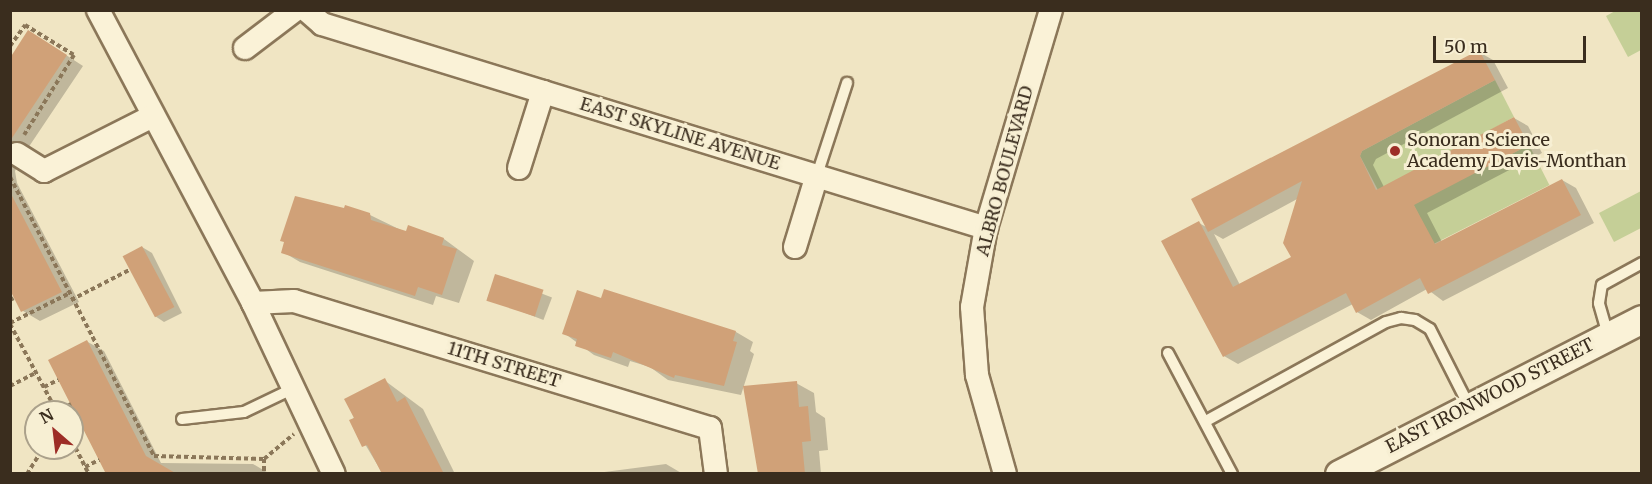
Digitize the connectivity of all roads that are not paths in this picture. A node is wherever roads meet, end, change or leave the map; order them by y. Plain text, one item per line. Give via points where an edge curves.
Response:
1 (98, 10) edge
2 (295, 10) edge
3 (306, 10) edge
4 (1051, 10) edge
5 (245, 48) dead end
6 (846, 83) dead end
7 (543, 92) junction
8 (153, 116) junction
9 (18, 148) road end
10 (519, 168) dead end
11 (817, 175) junction
12 (986, 228) junction
13 (795, 247) dead end
14 (1641, 263) edge
15 (253, 303) junction
16 (1641, 319) edge
17 (1608, 336) junction
18 (1168, 352) dead end
19 (294, 388) junction
20 (1469, 406) junction
21 (182, 419) dead end
22 (1206, 421) junction
23 (334, 474) edge
24 (716, 474) edge
25 (1005, 474) edge
26 (1232, 474) edge
27 (1339, 474) edge

1 - 8 street
2 - 5 street
3 - 7 street, EAST SKYLINE AVENUE via 322,24
4 - 12 street, ALBRO BOULEVARD
6 - 11 lane
7 - 10 street
7 - 11 street, EAST SKYLINE AVENUE
8 - 9 street via 44,171
8 - 15 street
11 - 12 street, EAST SKYLINE AVENUE
11 - 13 street
12 - 25 street, ALBRO BOULEVARD via 972,307 977,375
14 - 17 lane via 1602,285 1599,303
15 - 19 street
15 - 24 street, 11TH STREET via 294,301 710,428
16 - 17 street, EAST IRONWOOD STREET
17 - 20 street, EAST IRONWOOD STREET
18 - 22 lane
19 - 21 lane via 244,412
19 - 23 street
20 - 22 lane via 1430,329 1415,320 1401,318 1386,322
20 - 27 street, EAST IRONWOOD STREET
22 - 26 lane

